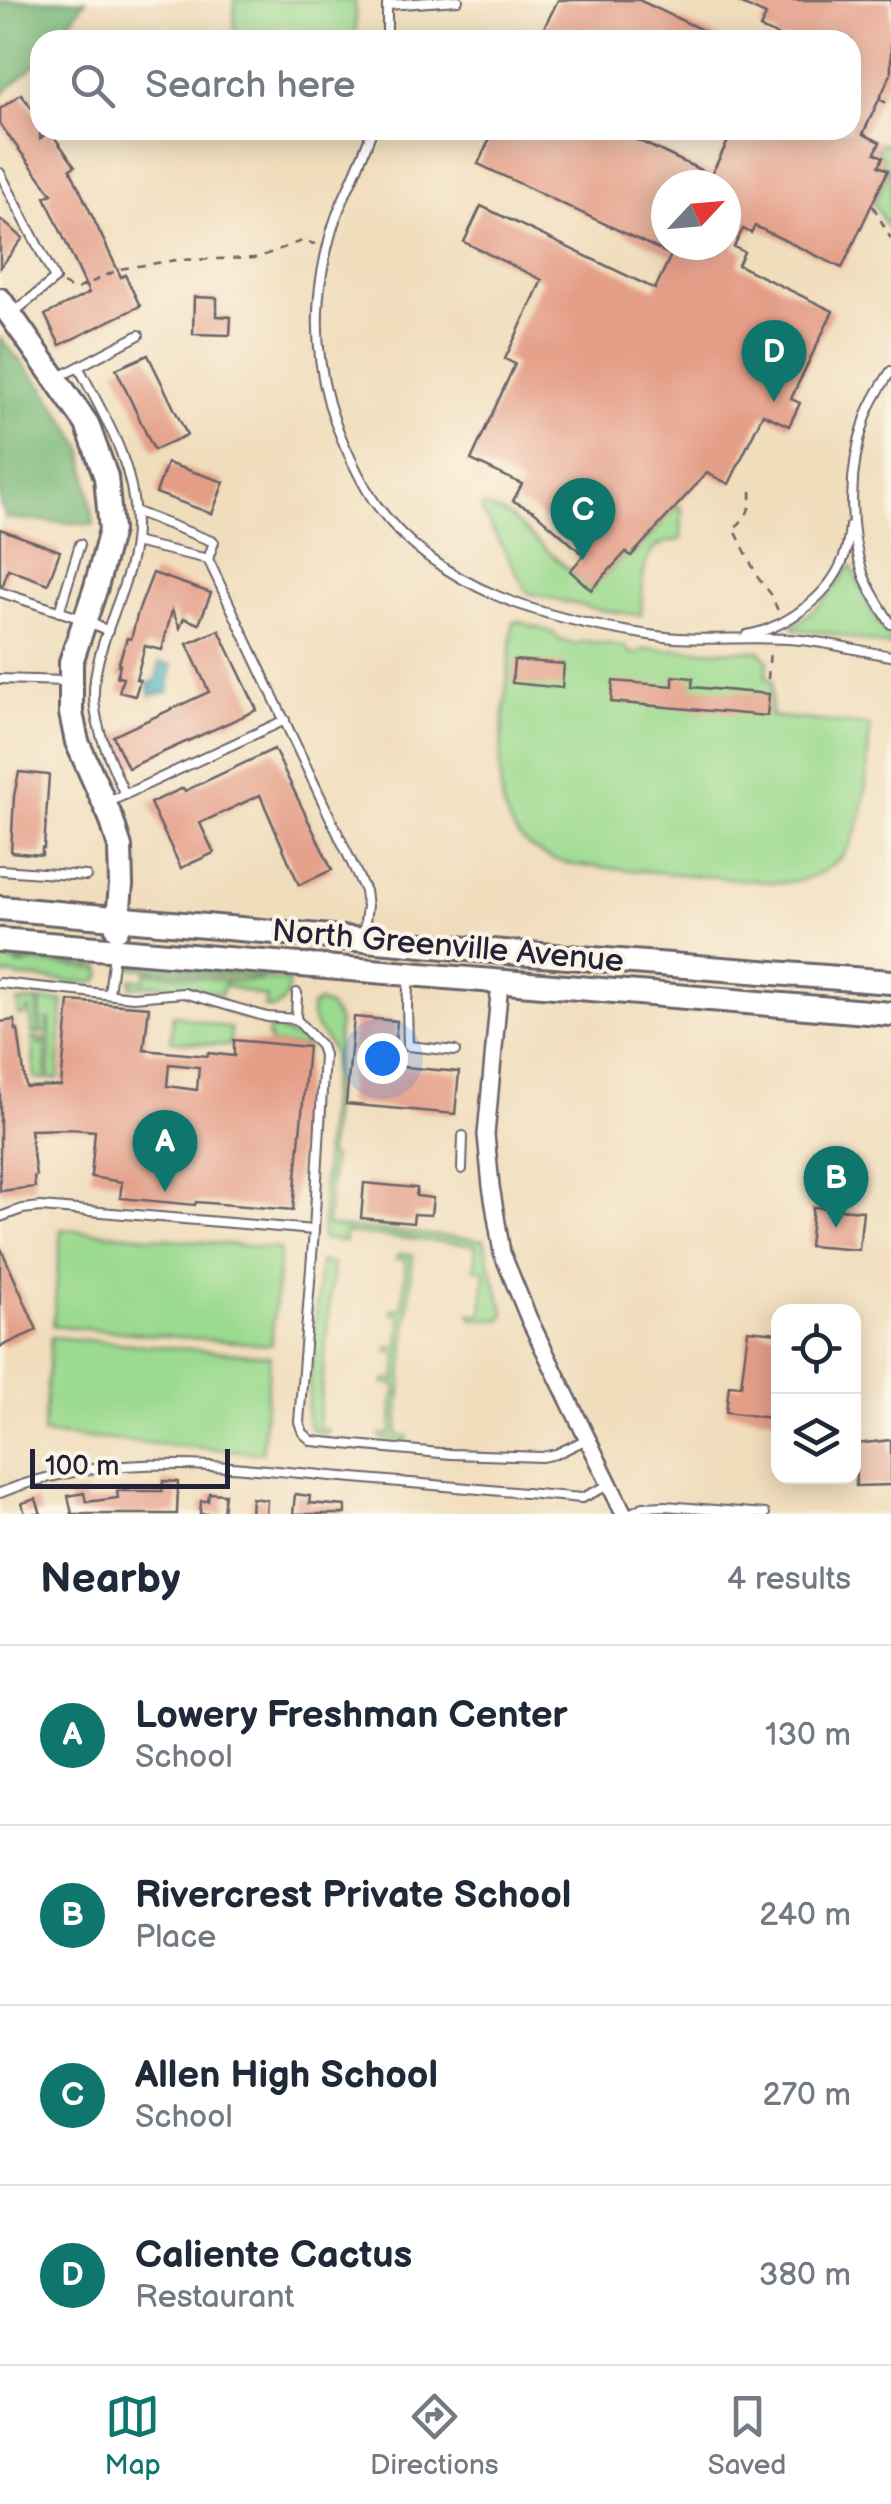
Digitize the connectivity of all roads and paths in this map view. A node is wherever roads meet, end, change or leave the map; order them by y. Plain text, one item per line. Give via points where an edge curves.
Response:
1 (458, 0) edge
2 (387, 2) edge
3 (387, 30) edge
4 (879, 99) dead end
5 (891, 104) edge
6 (368, 140) edge
7 (0, 173) edge
8 (872, 206) dead end
9 (891, 239) edge
10 (316, 244) dead end
11 (55, 279) junction
12 (6, 307) edge
13 (139, 335) dead end
14 (79, 368) junction
15 (891, 371) edge
16 (56, 378) junction
17 (751, 491) dead end
18 (134, 511) junction
19 (852, 515) junction
20 (134, 542) junction
21 (80, 544) dead end
22 (208, 560) junction
23 (0, 592) edge
24 (59, 612) junction
25 (85, 620) junction
26 (891, 624) edge
27 (775, 626) junction
28 (108, 631) junction
29 (722, 638) junction
30 (770, 640) junction
31 (891, 656) edge
32 (0, 679) edge
33 (768, 679) dead end
34 (71, 681) junction
35 (284, 720) junction
36 (115, 800) junction
37 (0, 870) edge
38 (86, 876) dead end
39 (0, 908) edge
40 (118, 918) junction
41 (363, 938) junction
42 (0, 940) edge
43 (115, 949) junction
44 (503, 952) junction
45 (409, 975) junction
46 (891, 982) edge
47 (0, 983) edge
48 (500, 983) junction
49 (297, 993) dead end
50 (109, 994) junction
51 (891, 1014) edge
52 (296, 1019) junction
53 (456, 1050) dead end
54 (463, 1136) dead end
55 (462, 1169) dead end
56 (0, 1216) edge
57 (314, 1230) junction
58 (586, 1439) junction
59 (610, 1485) junction
60 (0, 1492) edge
61 (626, 1514) edge
62 (764, 1514) edge

1 - 2 lane
2 - 3 lane
4 - 5 path
6 - 29 lane via 333,228 318,327 335,424 374,503 416,547 495,596 560,618 652,636
7 - 11 lane
8 - 9 path
10 - 11 path via 303,241 257,258 120,269 75,290
11 - 12 lane
12 - 16 main road
13 - 14 lane
14 - 16 lane
14 - 18 lane via 120,445
15 - 19 lane via 865,418
16 - 25 main road via 87,424 106,477 112,530
17 - 27 path via 748,512 734,528 778,609
18 - 20 lane
18 - 22 lane via 214,542
19 - 26 lane via 866,580
19 - 27 lane via 846,554 826,588
20 - 22 lane
20 - 28 lane
21 - 24 lane
22 - 35 lane
23 - 24 lane
24 - 25 lane
25 - 28 lane
25 - 34 main road
27 - 29 lane
28 - 36 lane via 94,680 96,723
29 - 30 lane
30 - 31 lane
30 - 33 path
32 - 34 lane
34 - 36 main road via 77,742
35 - 36 lane
35 - 41 lane via 365,891
36 - 40 main road
37 - 38 lane
39 - 40 main road, North Greenville Avenue
40 - 41 main road, North Greenville Avenue
40 - 43 main road
41 - 44 main road, North Greenville Avenue
42 - 43 main road, North Greenville Avenue
43 - 45 main road, North Greenville Avenue
43 - 50 lane
44 - 46 main road, North Greenville Avenue
44 - 48 main road
45 - 48 main road, North Greenville Avenue
45 - 53 lane via 408,1046
47 - 50 lane
48 - 51 main road, North Greenville Avenue
48 - 58 street via 486,1134 499,1236 519,1298
49 - 52 lane
50 - 52 lane via 184,993
52 - 57 lane via 324,1055
54 - 55 lane
56 - 57 lane via 41,1207
57 - 58 lane via 299,1422 312,1441 542,1457
58 - 59 street
59 - 60 lane via 582,1498 188,1463 106,1466
59 - 61 street
61 - 62 lane via 665,1506

